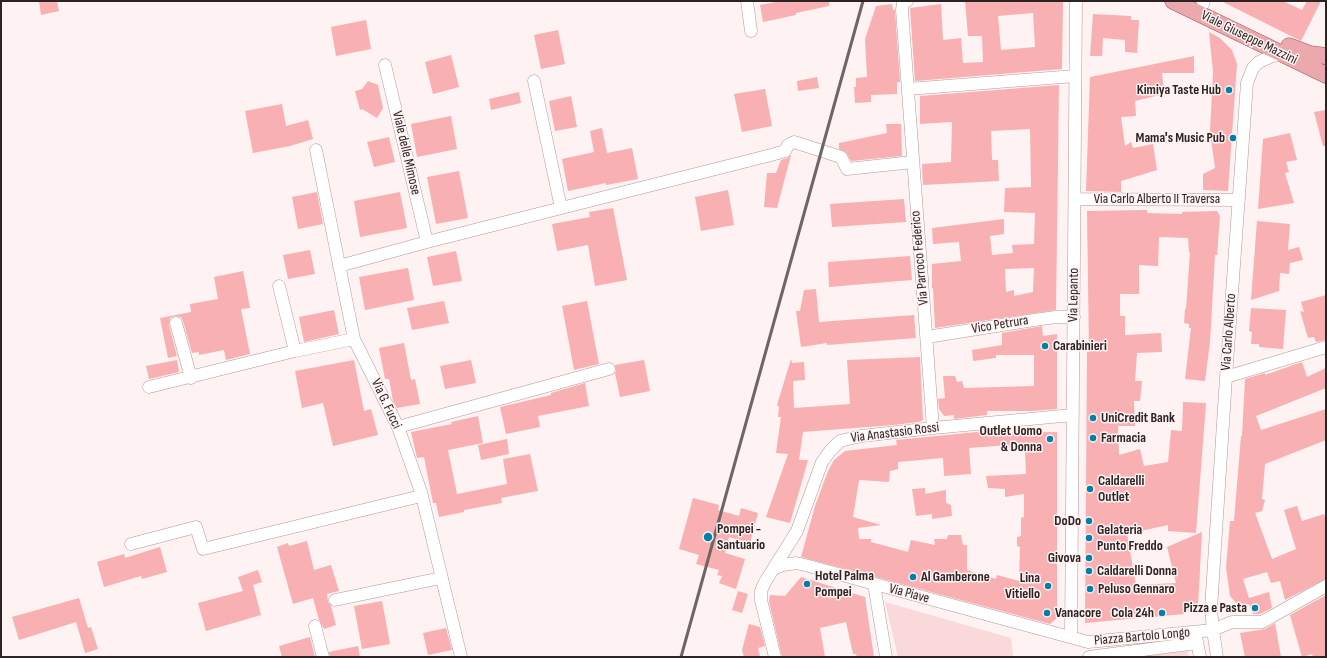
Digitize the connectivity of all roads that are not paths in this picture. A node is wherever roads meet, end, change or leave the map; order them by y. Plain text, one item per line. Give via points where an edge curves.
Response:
1 (747, 1) edge
2 (907, 1) edge
3 (1076, 1) edge
4 (1173, 1) edge
5 (1201, 2) edge
6 (752, 30) dead end
7 (1282, 54) junction
8 (1326, 56) edge
9 (385, 65) dead end
10 (1326, 74) edge
11 (1075, 76) junction
12 (534, 81) dead end
13 (908, 89) junction
14 (316, 150) dead end
15 (913, 162) junction
16 (1075, 199) junction
17 (1239, 200) junction
18 (561, 208) junction
19 (427, 242) junction
20 (339, 266) junction
21 (279, 286) dead end
22 (1074, 317) junction
23 (176, 323) dead end
24 (927, 337) junction
25 (354, 338) junction
26 (1326, 348) edge
27 (295, 352) junction
28 (609, 369) dead end
29 (1226, 377) junction
30 (191, 378) junction
31 (149, 388) dead end
32 (1073, 415) junction
33 (398, 427) junction
34 (933, 428) junction
35 (422, 496) junction
36 (130, 544) dead end
37 (773, 569) junction
38 (441, 578) junction
39 (874, 584) junction
40 (1326, 586) edge
41 (335, 600) dead end
42 (315, 626) dead end
43 (1212, 630) junction
44 (1046, 631) joint
45 (1071, 637) junction
46 (1196, 637) junction
47 (1089, 655) edge
48 (323, 657) edge
49 (461, 657) edge
50 (775, 657) edge
51 (886, 657) edge
52 (1200, 657) edge
53 (1217, 657) edge

1 - 6 street
2 - 13 street, Via Parroco Federico via 903,3 902,10
3 - 11 street, Via Lepanto
4 - 7 main road, Viale Giuseppe Mazzini
5 - 8 main road, Viale Giuseppe Mazzini via 1301,52
7 - 10 main road, Viale Giuseppe Mazzini
7 - 17 street, Via Carlo Alberto via 1259,62 1253,68 1247,83
9 - 19 street, Viale delle Mimose
11 - 13 street
11 - 16 street, Via Lepanto
12 - 18 street
13 - 15 street, Via Parroco Federico
14 - 20 street, Via G. Fucci
15 - 18 street via 847,168 841,157 794,142 788,145 785,151 771,155
15 - 24 street, Via Parroco Federico
16 - 17 street, Via Carlo Alberto II Traversa
16 - 22 street, Via Lepanto
17 - 29 street, Via Carlo Alberto
18 - 19 street
19 - 20 street
20 - 25 street, Via G. Fucci
21 - 27 street
22 - 24 street, Vico Petrura via 1056,317
22 - 32 street, Via Lepanto
23 - 30 street
24 - 34 street, Via Parroco Federico
25 - 27 street
25 - 33 street, Via G. Fucci
26 - 29 street
27 - 30 street
28 - 33 street
29 - 43 street, Via Carlo Alberto via 1211,609
30 - 31 street
32 - 34 street, Via Anastasio Rossi
32 - 45 street, Via Lepanto
33 - 35 street, Via G. Fucci
34 - 37 street, Via Anastasio Rossi via 861,436 840,441 822,462 797,531
35 - 36 street via 204,549 196,527
35 - 38 street, Via G. Fucci
37 - 39 street, Via Piave via 796,564
37 - 50 street, Via Anastasio Rossi via 761,591 761,600
38 - 41 street
38 - 49 street, Via G. Fucci
39 - 44 street, Via Piave
39 - 51 street
40 - 43 street, Piazza Bartolo Longo via 1262,622 1232,622
42 - 48 street
43 - 46 street, Piazza Bartolo Longo
43 - 53 street
44 - 45 street, Piazza Bartolo Longo
45 - 46 street, Piazza Bartolo Longo via 1088,642
46 - 47 street
46 - 52 street

